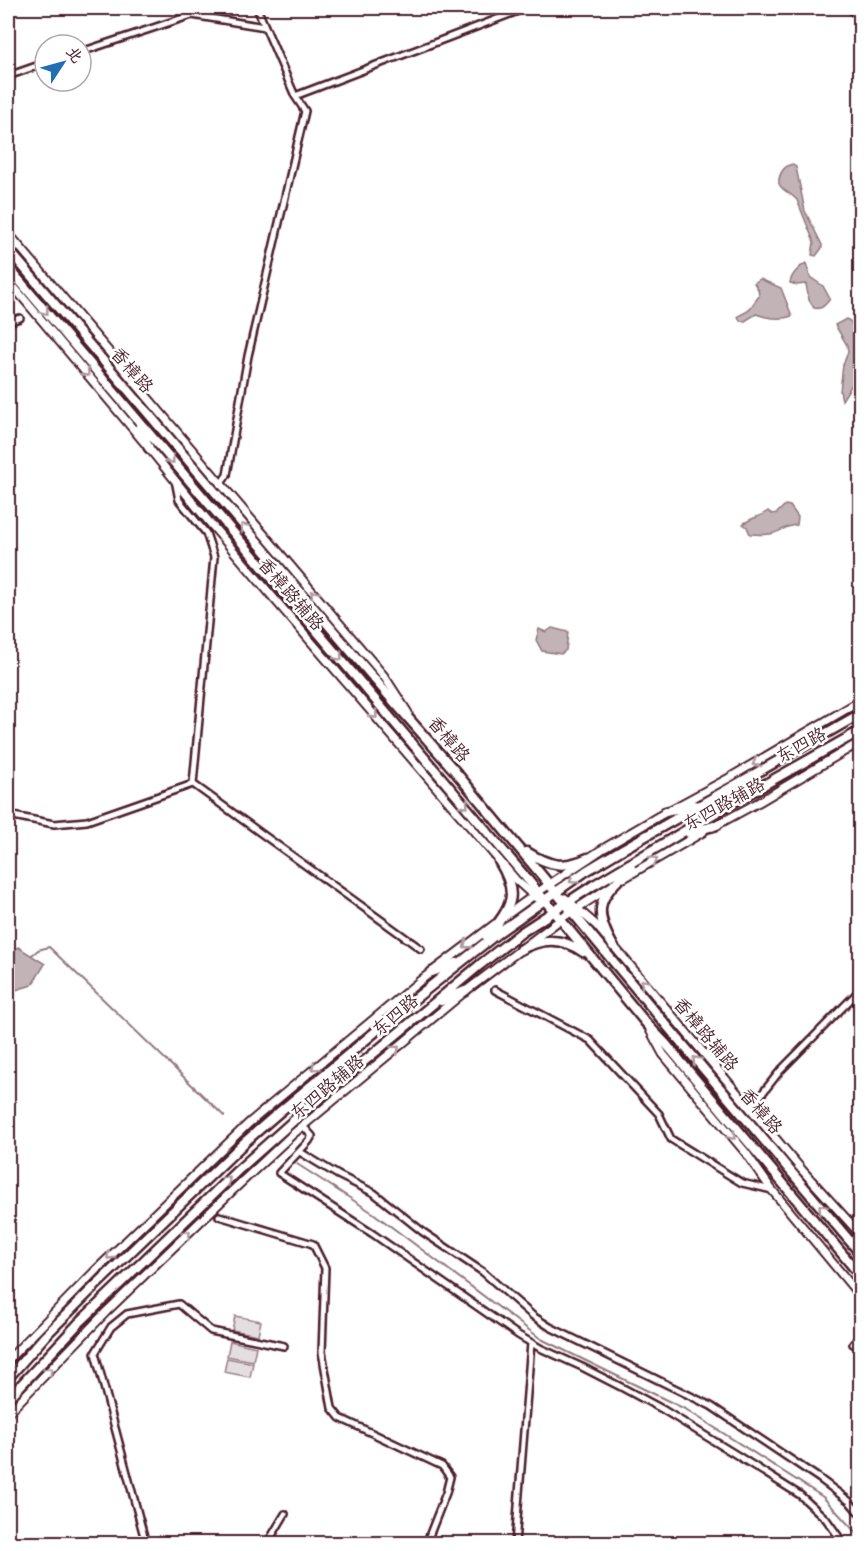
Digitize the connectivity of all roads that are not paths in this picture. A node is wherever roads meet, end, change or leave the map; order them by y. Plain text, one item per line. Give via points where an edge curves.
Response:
1 (257, 8) edge
2 (526, 8) edge
3 (851, 8) edge
4 (861, 19) edge
5 (265, 27) junction
6 (93, 48) edge
7 (33, 67) edge
8 (8, 76) edge
9 (295, 96) junction
10 (8, 233) edge
11 (8, 249) edge
12 (8, 267) edge
13 (8, 280) edge
14 (20, 318) dead end
15 (8, 322) edge
16 (132, 414) junction
17 (149, 448) junction
18 (175, 479) junction
19 (220, 485) junction
20 (861, 701) edge
21 (861, 714) edge
22 (413, 723) junction
23 (861, 731) edge
24 (861, 742) edge
25 (193, 784) junction
26 (706, 802) junction
27 (666, 812) junction
28 (8, 815) edge
29 (717, 825) junction
30 (677, 836) junction
31 (518, 846) junction
32 (645, 855) junction
33 (588, 858) junction
34 (500, 861) junction
35 (549, 884) junction
36 (613, 885) junction
37 (556, 891) junction
38 (536, 894) junction
39 (542, 901) junction
40 (567, 902) junction
41 (574, 910) junction
42 (553, 912) junction
43 (502, 919) junction
44 (560, 920) junction
45 (614, 946) junction
46 (479, 948) junction
47 (421, 949) dead end
48 (520, 950) junction
49 (465, 959) junction
50 (596, 962) junction
51 (432, 972) junction
52 (495, 990) dead end
53 (861, 990) edge
54 (465, 991) junction
55 (435, 1004) junction
56 (646, 1023) junction
57 (750, 1109) junction
58 (303, 1126) junction
59 (300, 1152) junction
60 (772, 1190) junction
61 (219, 1216) dead end
62 (861, 1234) edge
63 (861, 1253) edge
64 (861, 1275) edge
65 (861, 1296) edge
66 (861, 1337) edge
67 (531, 1343) junction
68 (853, 1344) dead end
69 (284, 1346) dead end
70 (8, 1360) edge
71 (8, 1378) edge
72 (8, 1399) edge
73 (8, 1413) edge
74 (285, 1514) dead end
75 (861, 1514) edge
76 (146, 1544) edge
77 (267, 1544) edge
78 (426, 1544) edge
79 (515, 1544) edge
80 (844, 1544) edge

1 - 5 street
2 - 9 street
3 - 4 street
5 - 6 street via 192,15
5 - 9 street
7 - 8 street
9 - 19 street via 305,111 248,356 227,475
10 - 19 street
22 -> 11 main road, 香樟路
12 -> 16 main road, 香樟路
13 -> 17 street, 香樟路辅路
14 - 15 street
16 - 17 main road
16 -> 38 main road, 香樟路
17 - 18 street, 香樟路辅路
18 - 25 street via 179,500 206,533 214,557
18 -> 34 street, 香樟路辅路
22 -> 19 street via 384,676
20 -> 27 street, 东四路辅路
21 - 26 main road, 东四路
22 - 31 main road, 香樟路
23 - 30 main road, 东四路
24 - 29 street, 东四路辅路
25 - 28 street via 87,821 54,824
25 - 47 street
26 - 27 main road
26 -> 37 main road, 东四路
27 - 33 street, 东四路辅路
29 - 30 main road
36 -> 29 street, 东四路辅路
30 - 32 main road, 东四路
31 - 33 main road via 555,864 570,865
31 - 35 main road, 香樟路
32 - 36 main road
32 - 40 main road, 东四路
33 - 35 street, 东四路辅路
34 - 38 street, 香樟路辅路 via 516,880
34 - 43 main road via 511,891
35 - 37 main road, 香樟路
35 - 38 street, 东四路辅路
36 - 41 street, 东四路辅路
36 - 45 main road via 600,910 603,927
37 - 39 main road, 东四路
37 - 40 main road, 香樟路
38 - 39 main road, 香樟路
38 - 43 street, 东四路辅路
39 - 42 main road, 香樟路
39 - 46 main road, 东四路
40 - 41 main road, 香樟路
40 - 42 main road, 东四路
41 - 44 street, 东四路辅路
41 - 45 street, 香樟路辅路 via 596,925
63 -> 41 main road, 香樟路
42 - 44 main road, 香樟路
42 - 55 main road, 东四路 via 522,932
43 - 46 main road
43 -> 51 street, 东四路辅路
44 - 48 street, 东四路辅路
44 - 50 main road, 香樟路
57 -> 45 street, 香樟路辅路
46 - 49 main road, 东四路
48 - 50 main road via 554,940 577,948
48 - 54 street, 东四路辅路
49 - 51 main road
49 - 71 main road, 东四路 via 246,1141 45,1336
50 - 56 main road, 香樟路
51 -> 70 street, 东四路辅路 via 240,1131
52 - 60 street via 590,1040 659,1114 671,1138 741,1183
53 - 57 street via 780,1071
54 - 55 main road
58 -> 54 street, 东四路辅路
72 -> 55 main road, 东四路 via 86,1317 237,1171
56 -> 60 street, 香樟路 via 663,1054
56 - 64 main road, 香樟路
57 - 62 street, 香樟路辅路
58 - 59 street via 312,1136
73 -> 58 street, 东四路辅路 via 106,1312
59 - 67 street via 279,1173
59 - 75 street via 374,1193 483,1272 550,1328 711,1406 820,1479
60 - 65 street, 香樟路
61 - 78 street via 313,1244 325,1268 322,1352 332,1408 340,1418 442,1466 450,1477
66 - 68 street
67 - 79 street
67 - 80 street via 662,1409 800,1495 826,1519
69 - 76 street via 211,1331 178,1304 127,1314 111,1327 95,1353
74 - 77 street

